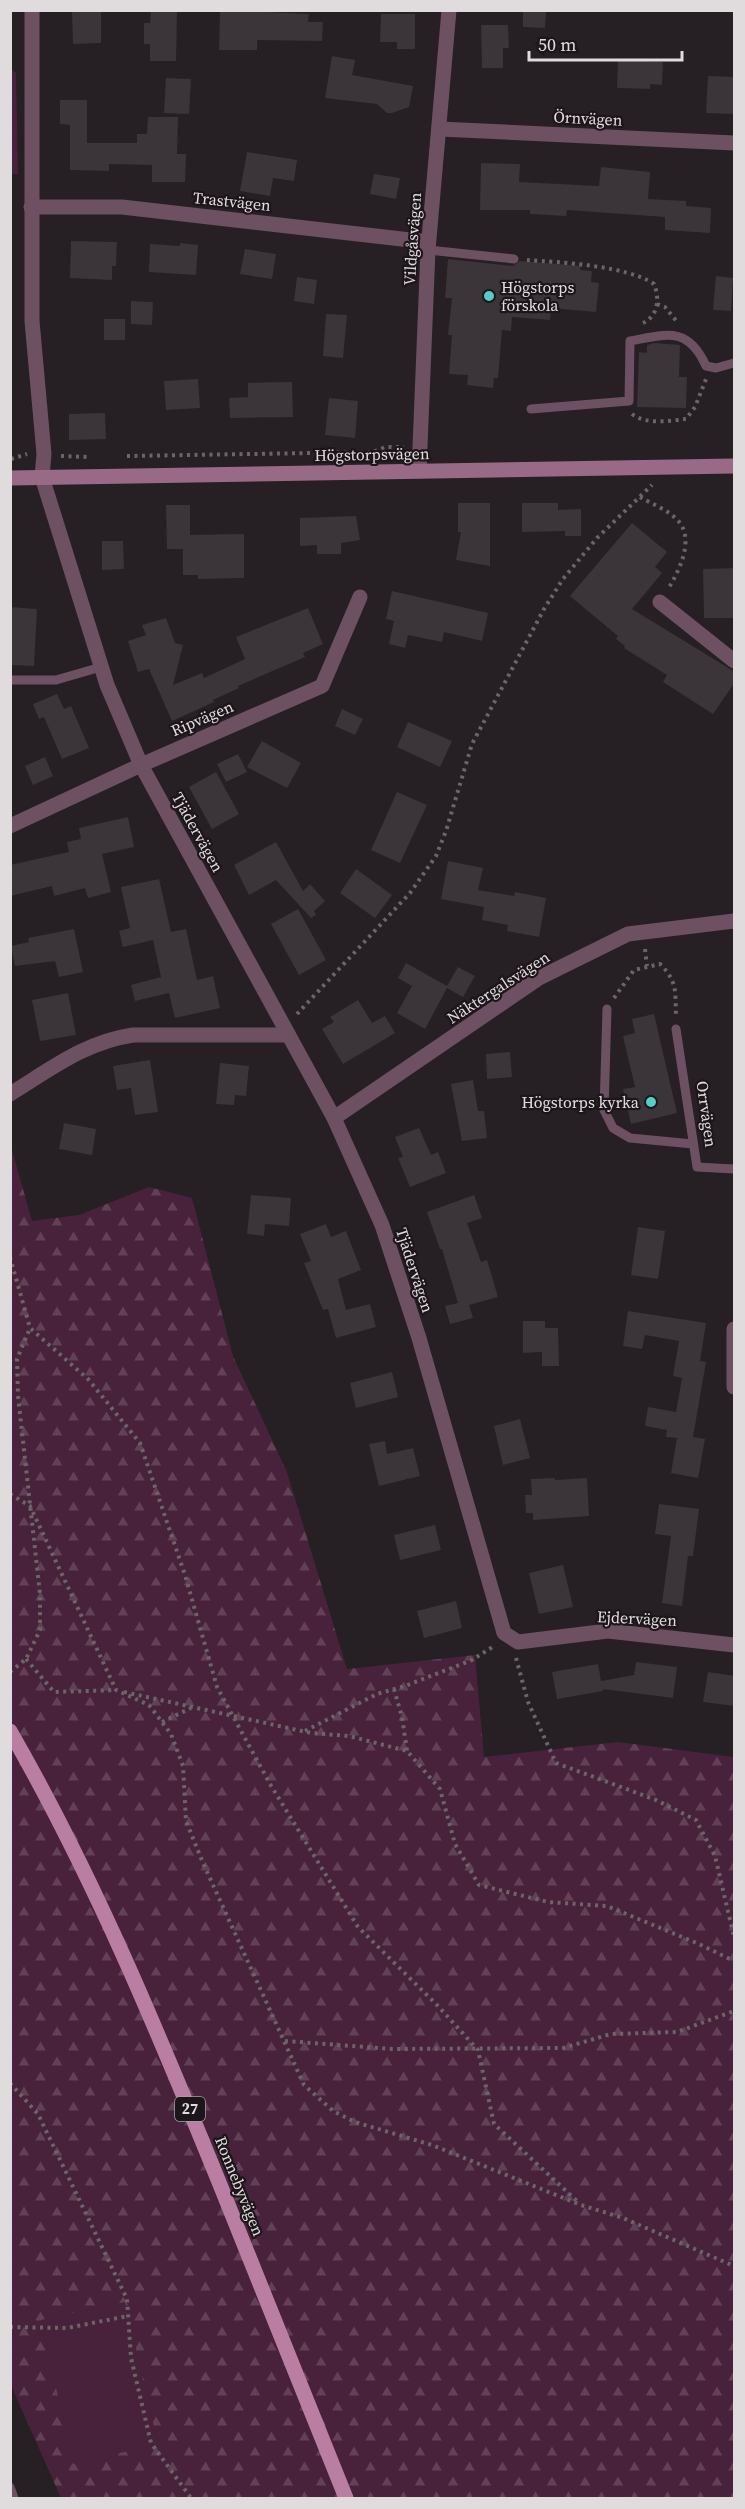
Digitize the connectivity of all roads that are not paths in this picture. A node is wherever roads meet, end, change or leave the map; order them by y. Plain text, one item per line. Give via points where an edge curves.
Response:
1 (32, 10) edge
2 (449, 10) edge
3 (440, 129) junction
4 (735, 143) edge
5 (31, 207) junction
6 (428, 246) junction
7 (514, 259) road end
8 (735, 363) edge
9 (531, 409) dead end
10 (735, 466) edge
11 (419, 471) junction
12 (42, 477) junction
13 (10, 478) edge
14 (360, 597) dead end
15 (660, 602) road end
16 (735, 662) edge
17 (101, 667) junction
18 (10, 680) edge
19 (141, 765) junction
20 (10, 826) edge
21 (735, 921) edge
22 (608, 1009) road end
23 (676, 1029) road end
24 (286, 1031) junction
25 (10, 1094) edge
26 (334, 1118) junction
27 (693, 1144) junction
28 (735, 1169) edge
29 (735, 1329) edge
30 (735, 1387) edge
31 (507, 1635) joint
32 (735, 1645) edge
33 (10, 1731) edge
34 (10, 2487) edge
35 (14, 2499) edge
36 (346, 2499) edge

1 - 5 street, Tjädervägen
2 - 3 street, Vildgåsvägen
3 - 4 street, Örnvägen
3 - 6 street, Vildgåsvägen
5 - 6 street, Trastvägen via 122,207
5 - 12 street, Tjädervägen via 32,321 44,454
6 - 7 lane
6 - 11 street, Vildgåsvägen
8 - 9 lane via 716,368 706,366 690,341 666,334 630,341 630,400
10 - 11 street, Högstorpsvägen
11 - 12 street, Högstorpsvägen
12 - 13 street, Högstorpsvägen
12 - 17 street, Tjädervägen
14 - 19 street, Ripvägen via 322,686
15 - 16 street
17 - 18 lane via 56,680
17 - 19 street, Tjädervägen
19 - 20 street, Ripvägen
19 - 24 street, Tjädervägen
21 - 26 street, Näktergalsvägen via 628,934 539,978
22 - 27 lane via 604,1110 613,1128 630,1138
23 - 27 lane, Orrvägen
24 - 25 street via 107,1039
24 - 26 street, Tjädervägen
26 - 31 street, Tjädervägen via 382,1226
27 - 28 lane, Orrvägen via 697,1167
29 - 30 street
31 - 32 street, Ejdervägen via 518,1642 608,1631
33 - 36 main road, Ronnebyvägen / 27 via 63,1829 160,2036
34 - 35 lane

